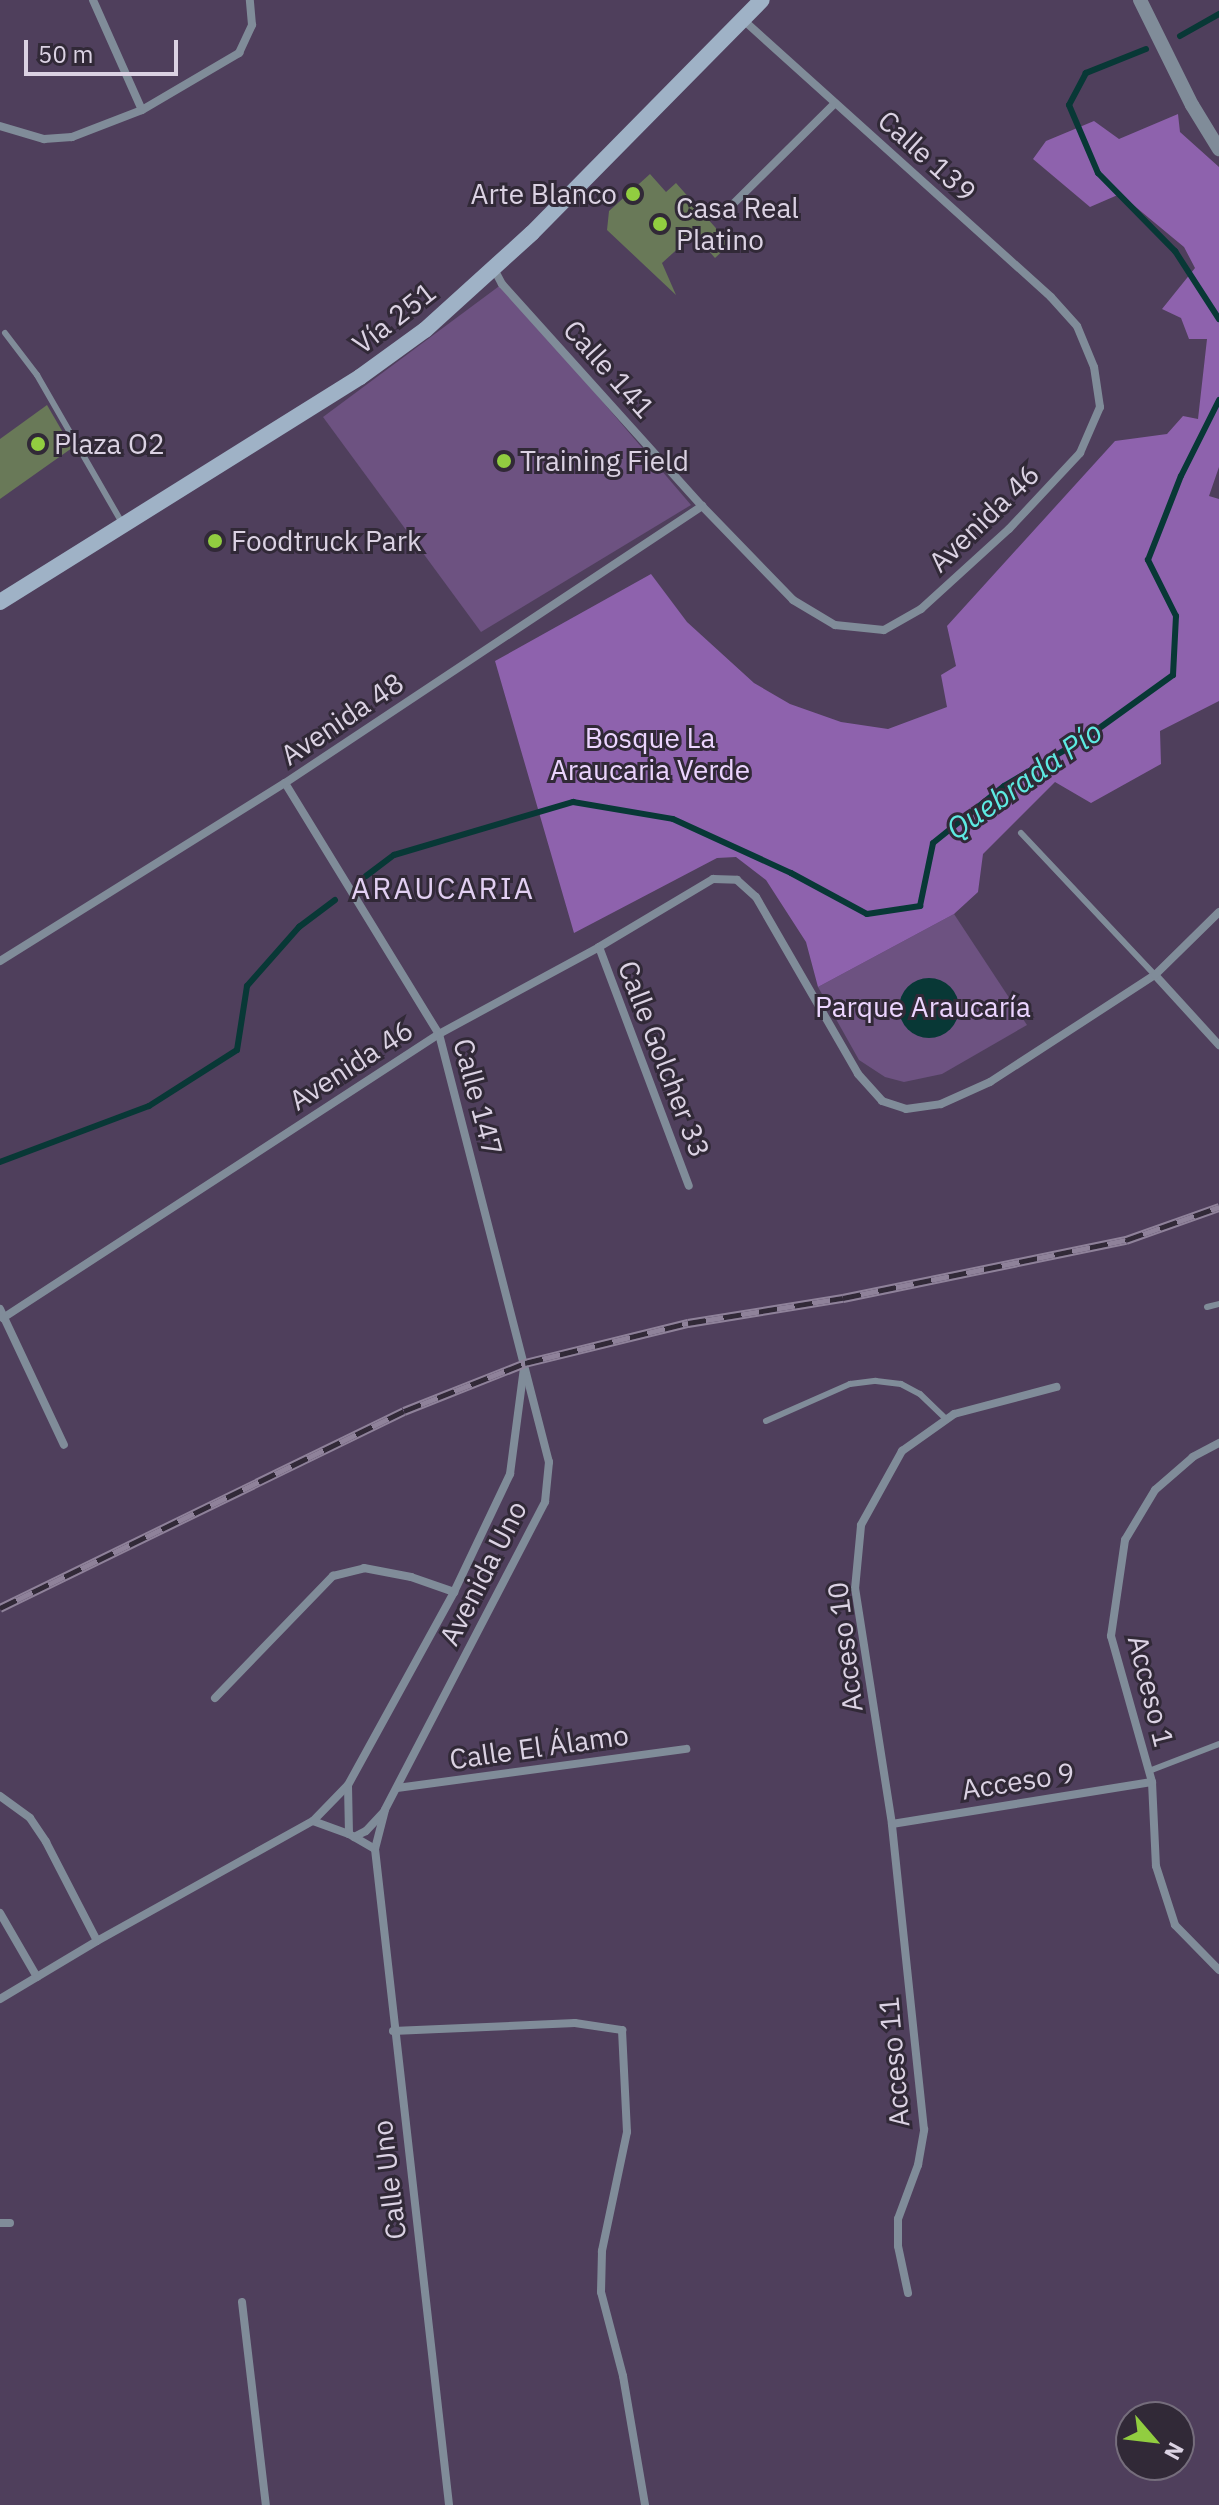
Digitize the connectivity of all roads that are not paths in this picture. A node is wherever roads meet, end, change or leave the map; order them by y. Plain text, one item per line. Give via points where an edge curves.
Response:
1 (93, 0) edge
2 (250, 0) edge
3 (762, 0) edge
4 (1140, 0) edge
5 (744, 21) junction
6 (835, 103) junction
7 (142, 110) junction
8 (0, 126) edge
9 (1219, 149) edge
10 (722, 215) dead end
11 (494, 269) junction
12 (1077, 326) joint
13 (5, 333) dead end
14 (702, 506) junction
15 (122, 523) junction
16 (793, 600) joint
17 (0, 602) edge
18 (285, 783) junction
19 (1021, 833) dead end
20 (1219, 912) edge
21 (599, 947) junction
22 (0, 961) edge
23 (1155, 975) junction
24 (439, 1034) junction
25 (1219, 1045) edge
26 (689, 1186) dead end
27 (1219, 1304) edge
28 (1207, 1307) dead end
29 (1, 1316) edge
30 (525, 1363) junction
31 (1056, 1387) dead end
32 (947, 1420) junction
33 (766, 1421) dead end
34 (1219, 1443) edge
35 (64, 1445) dead end
36 (454, 1592) junction
37 (215, 1698) dead end
38 (1219, 1744) edge
39 (686, 1749) dead end
40 (1149, 1771) junction
41 (1152, 1782) junction
42 (348, 1785) junction
43 (397, 1788) junction
44 (0, 1796) edge
45 (385, 1810) junction
46 (313, 1821) junction
47 (892, 1824) junction
48 (352, 1836) junction
49 (375, 1849) junction
50 (0, 1913) edge
51 (97, 1941) junction
52 (1219, 1970) edge
53 (37, 1977) junction
54 (0, 1999) edge
55 (393, 2031) junction
56 (908, 2293) dead end
57 (242, 2302) dead end
58 (266, 2505) edge
59 (449, 2505) edge
60 (645, 2505) edge

1 - 7 street
2 - 7 street via 252,25 239,53
3 - 5 main road, Vía 251
4 - 9 street
5 - 6 street, Calle 139
5 - 11 main road, Vía 251
6 - 10 street
6 - 12 street, Calle 139
7 - 8 street via 72,137 44,139
11 - 14 street, Calle 141
11 - 15 main road, Vía 251 via 425,330 360,377
12 - 16 street, Avenida 46 via 1094,367 1100,407 1080,453 1009,529 921,609 884,630 835,625
13 - 15 lane via 37,375
14 - 16 street, Calle 141
14 - 18 street, Avenida 48
15 - 17 main road, Vía 251
18 - 22 street, Avenida 48
18 - 24 street, Calle 147
19 - 23 lane
20 - 23 street
21 - 23 street, Avenida 46 via 713,879 737,880 756,897 858,1074 882,1101 906,1109 941,1104 990,1082
21 - 24 street, Avenida 46
21 - 26 street, Calle Golcher 33
23 - 25 street
24 - 29 street, Avenida 46
24 - 30 street, Calle 147
27 - 28 lane
29 - 35 street
30 - 36 street, Avenida Uno via 510,1474
30 - 43 street, Avenida Uno via 549,1462 545,1502
31 - 32 street, Acceso 10
32 - 33 lane via 920,1394 901,1384 876,1381 850,1384
32 - 47 street, Acceso 10 via 902,1451 861,1525 855,1589
34 - 40 street, Acceso 1 via 1193,1457 1155,1490 1125,1540 1111,1636
36 - 37 street via 364,1568 333,1576
36 - 42 street, Avenida Uno
38 - 40 lane
39 - 43 street, Calle El Álamo
40 - 41 street, Acceso 1
41 - 47 street, Acceso 9
41 - 52 street, Acceso 1 via 1156,1866 1175,1925
42 - 46 street, Avenida Uno
42 - 48 street
43 - 45 street, Avenida Uno
44 - 51 street via 30,1818
45 - 48 street via 366,1831
45 - 49 street, Avenida Uno
46 - 48 street
46 - 51 street, Avenida Uno
47 - 56 street, Acceso 11 via 924,2130 918,2165 898,2219
48 - 49 street
49 - 55 street, Calle Uno
50 - 53 street
51 - 53 street, Avenida Uno
53 - 54 street, Avenida Uno
55 - 59 street, Calle Uno
55 - 60 street via 575,2023 622,2030 627,2132 602,2251 601,2292 623,2376
57 - 58 street

